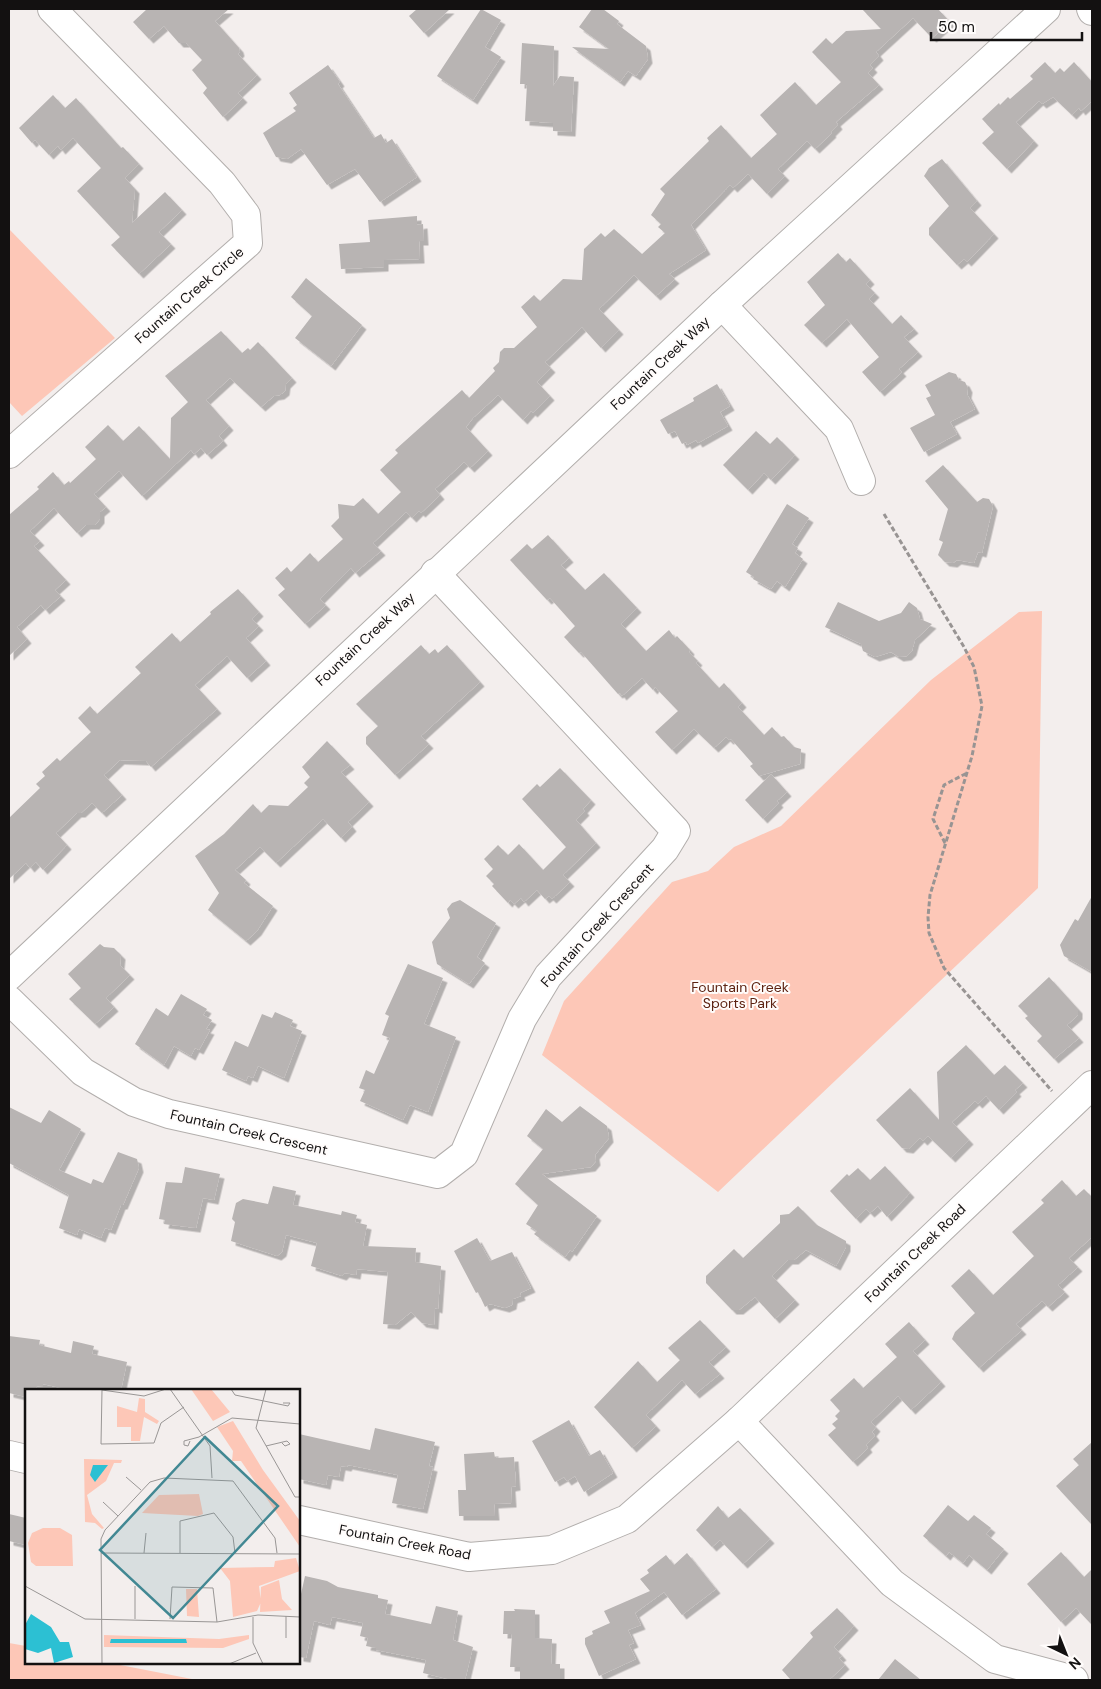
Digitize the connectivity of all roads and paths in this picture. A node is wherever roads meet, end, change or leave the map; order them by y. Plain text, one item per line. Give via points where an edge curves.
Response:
1 (52, 9) edge
2 (1046, 9) edge
3 (722, 305) junction
4 (9, 454) edge
5 (862, 480) dead end
6 (884, 514) dead end
7 (435, 573) junction
8 (967, 772) junction
9 (946, 844) junction
10 (9, 976) edge
11 (9, 1000) edge
12 (1092, 1085) edge
13 (1056, 1095) dead end
14 (739, 1421) junction
15 (9, 1455) edge
16 (25, 1459) edge
17 (300, 1520) edge
18 (1074, 1680) edge

1 - 4 street, Fountain Creek Circle via 222,183 246,215 248,243
2 - 3 street, Fountain Creek Way
3 - 5 street via 839,429
3 - 7 street, Fountain Creek Way
6 - 8 path via 974,667 982,706
7 - 10 street, Fountain Creek Way
7 - 11 street, Fountain Creek Crescent via 676,830 665,849 548,976 522,1019 464,1154 438,1174 160,1111 134,1102 83,1072
8 - 9 path
8 - 9 path via 944,785 932,819
9 - 13 path via 930,895 929,933 936,953 955,983
12 - 14 street, Fountain Creek Road
14 - 17 street, Fountain Creek Road via 627,1519 552,1550 469,1557
14 - 18 street via 892,1582 995,1659
15 - 16 street

